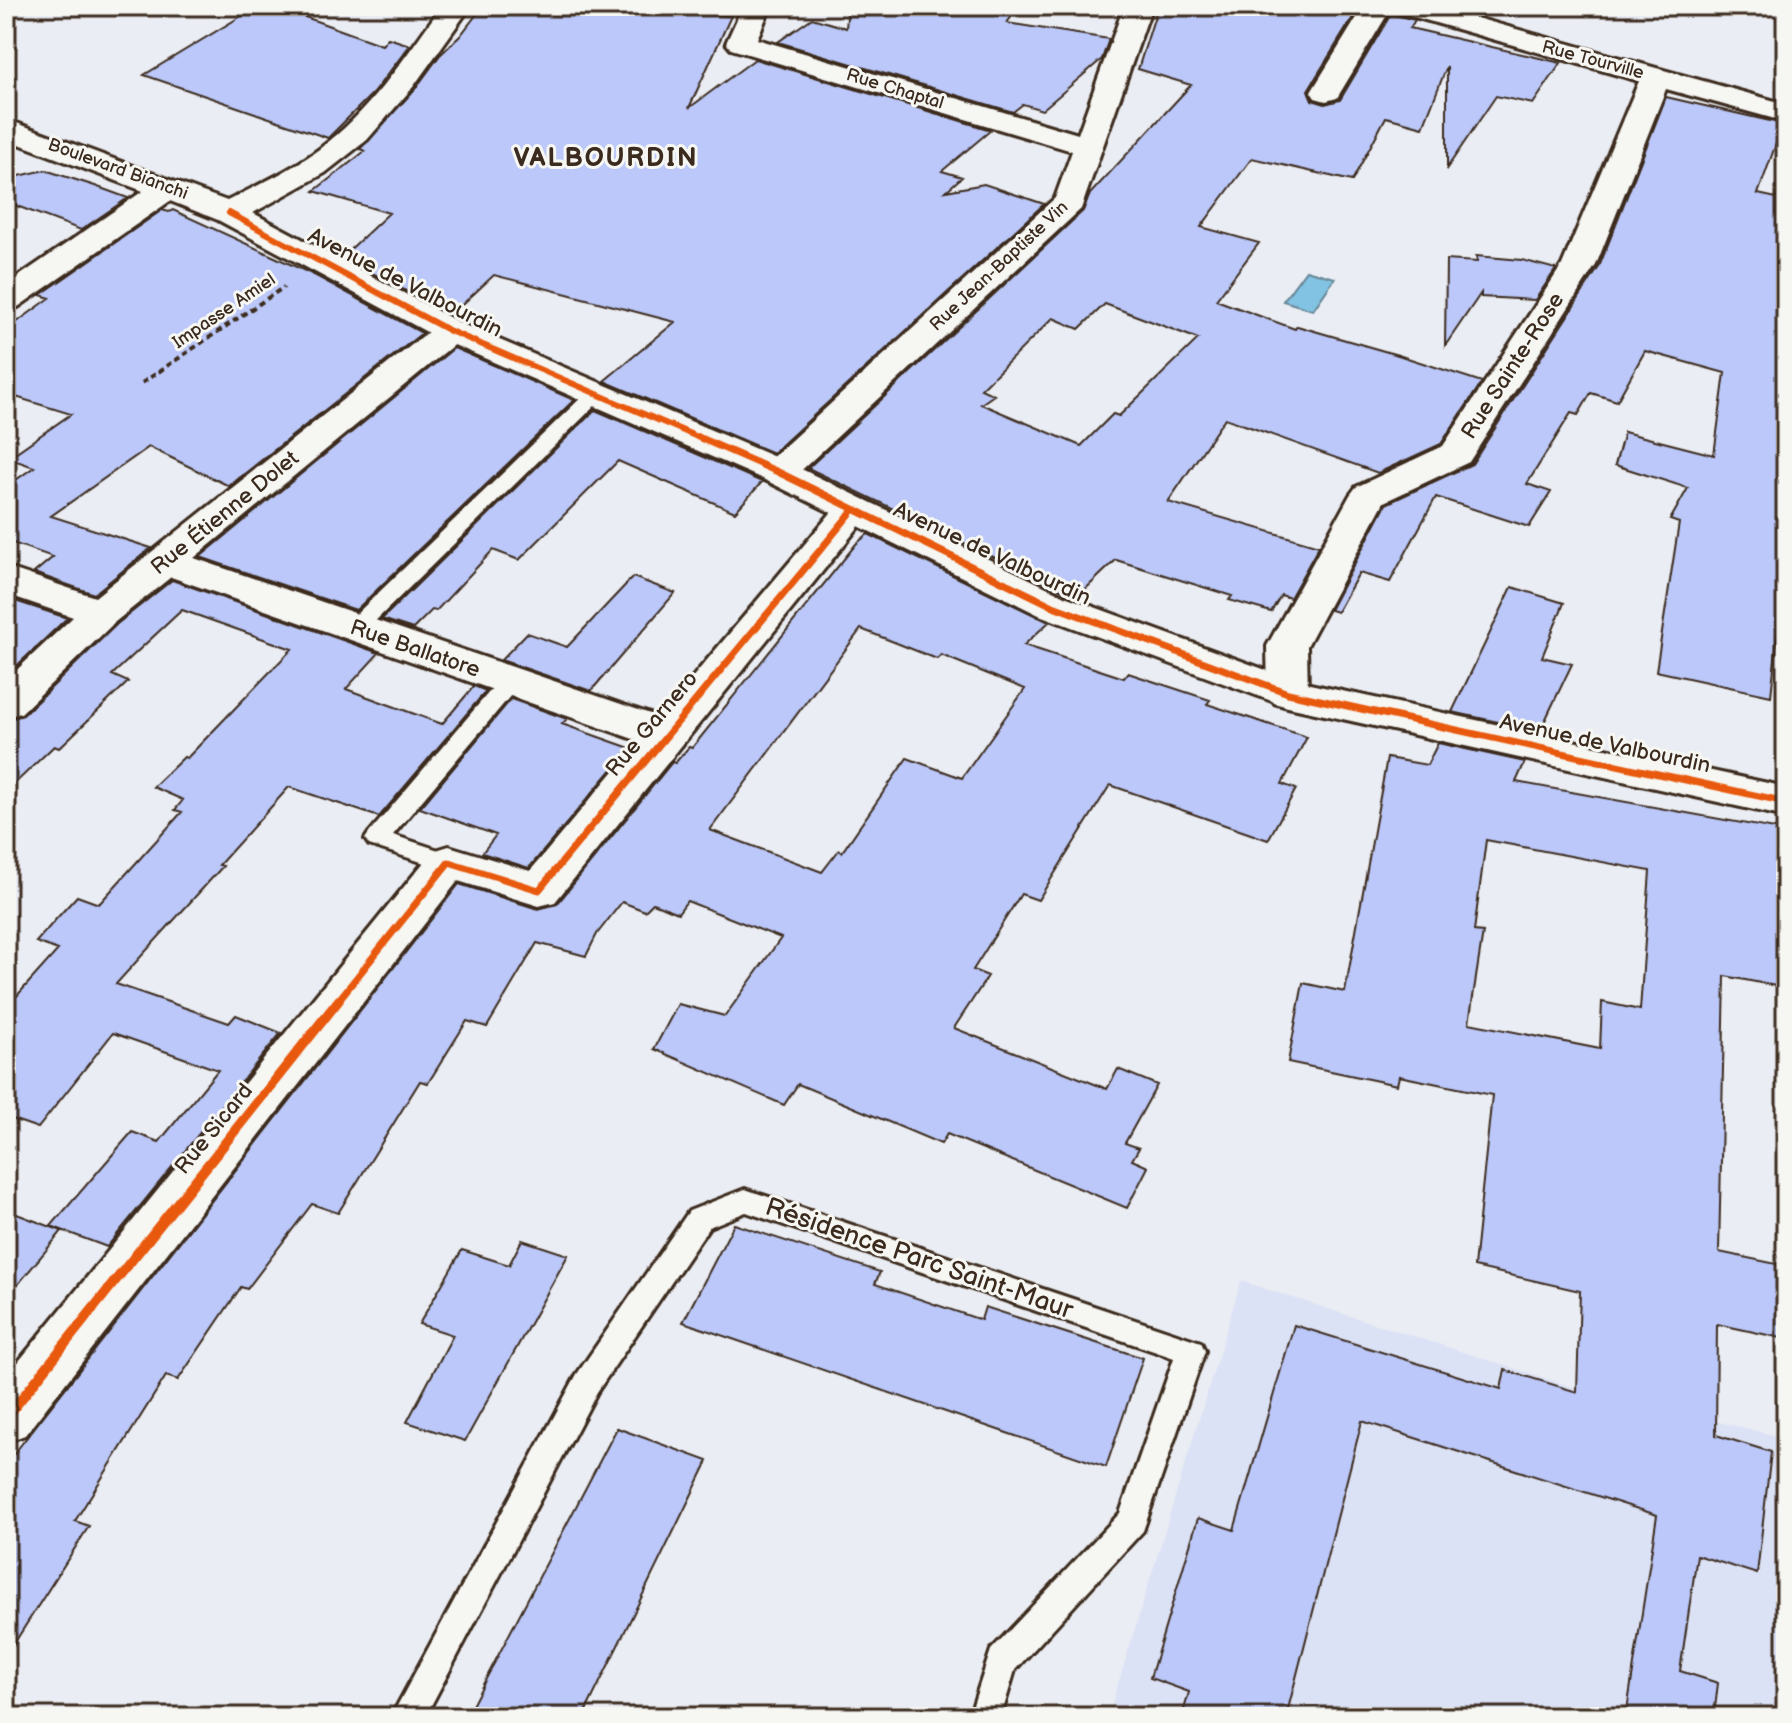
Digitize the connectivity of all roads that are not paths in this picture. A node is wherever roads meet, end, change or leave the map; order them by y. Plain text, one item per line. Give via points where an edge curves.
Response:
1 (457, 6) edge
2 (757, 6) edge
3 (1138, 6) edge
4 (1378, 6) edge
5 (1401, 6) edge
6 (1656, 77) junction
7 (1326, 92) dead end
8 (1786, 113) edge
9 (6, 128) edge
10 (45, 142) junction
11 (1087, 146) junction
12 (6, 157) edge
13 (168, 188) junction
14 (229, 213) junction
15 (6, 300) edge
16 (450, 331) junction
17 (596, 394) junction
18 (778, 472) junction
19 (854, 509) junction
20 (165, 561) junction
21 (6, 580) edge
22 (101, 613) junction
23 (355, 628) junction
24 (509, 683) junction
25 (1288, 693) junction
26 (6, 703) edge
27 (666, 735) junction
28 (1786, 802) edge
29 (449, 862) junction
30 (6, 1418) edge
31 (407, 1717) edge
32 (985, 1717) edge

1 - 14 street via 343,147
2 - 11 street, Rue Chaptal via 741,43
3 - 11 street, Rue Jean-Baptiste Vin
4 - 7 street
5 - 6 street, Rue Tourville
6 - 8 street, Rue Tourville
6 - 25 street, Rue Sainte-Rose via 1579,265 1456,454 1369,495 1287,646
9 - 10 street, Boulevard Bianchi
10 - 12 street
10 - 13 street, Boulevard Bianchi
11 - 18 street, Rue Jean-Baptiste Vin via 1070,202
13 - 14 street, Boulevard Bianchi
13 - 15 street
14 - 16 street, Avenue de Valbourdin
16 - 17 street, Avenue de Valbourdin
16 - 20 street, Rue Étienne Dolet
17 - 18 street, Avenue de Valbourdin
17 - 23 lane
18 - 19 street, Avenue de Valbourdin
19 - 25 street, Avenue de Valbourdin via 1053,606
19 - 27 street, Rue Garnero
20 - 22 street, Rue Étienne Dolet
20 - 23 street, Rue Ballatore
21 - 22 street
22 - 26 street, Rue Étienne Dolet
23 - 24 street, Rue Ballatore
24 - 27 street, Rue Ballatore
24 - 29 lane via 377,839
25 - 28 street, Avenue de Valbourdin
27 - 29 street, Rue Garnero via 539,890
29 - 30 street, Rue Sicard
31 - 32 lane, Résidence Parc Saint-Maur via 587,1383 699,1219 745,1200 1191,1351 1132,1521 1002,1661

